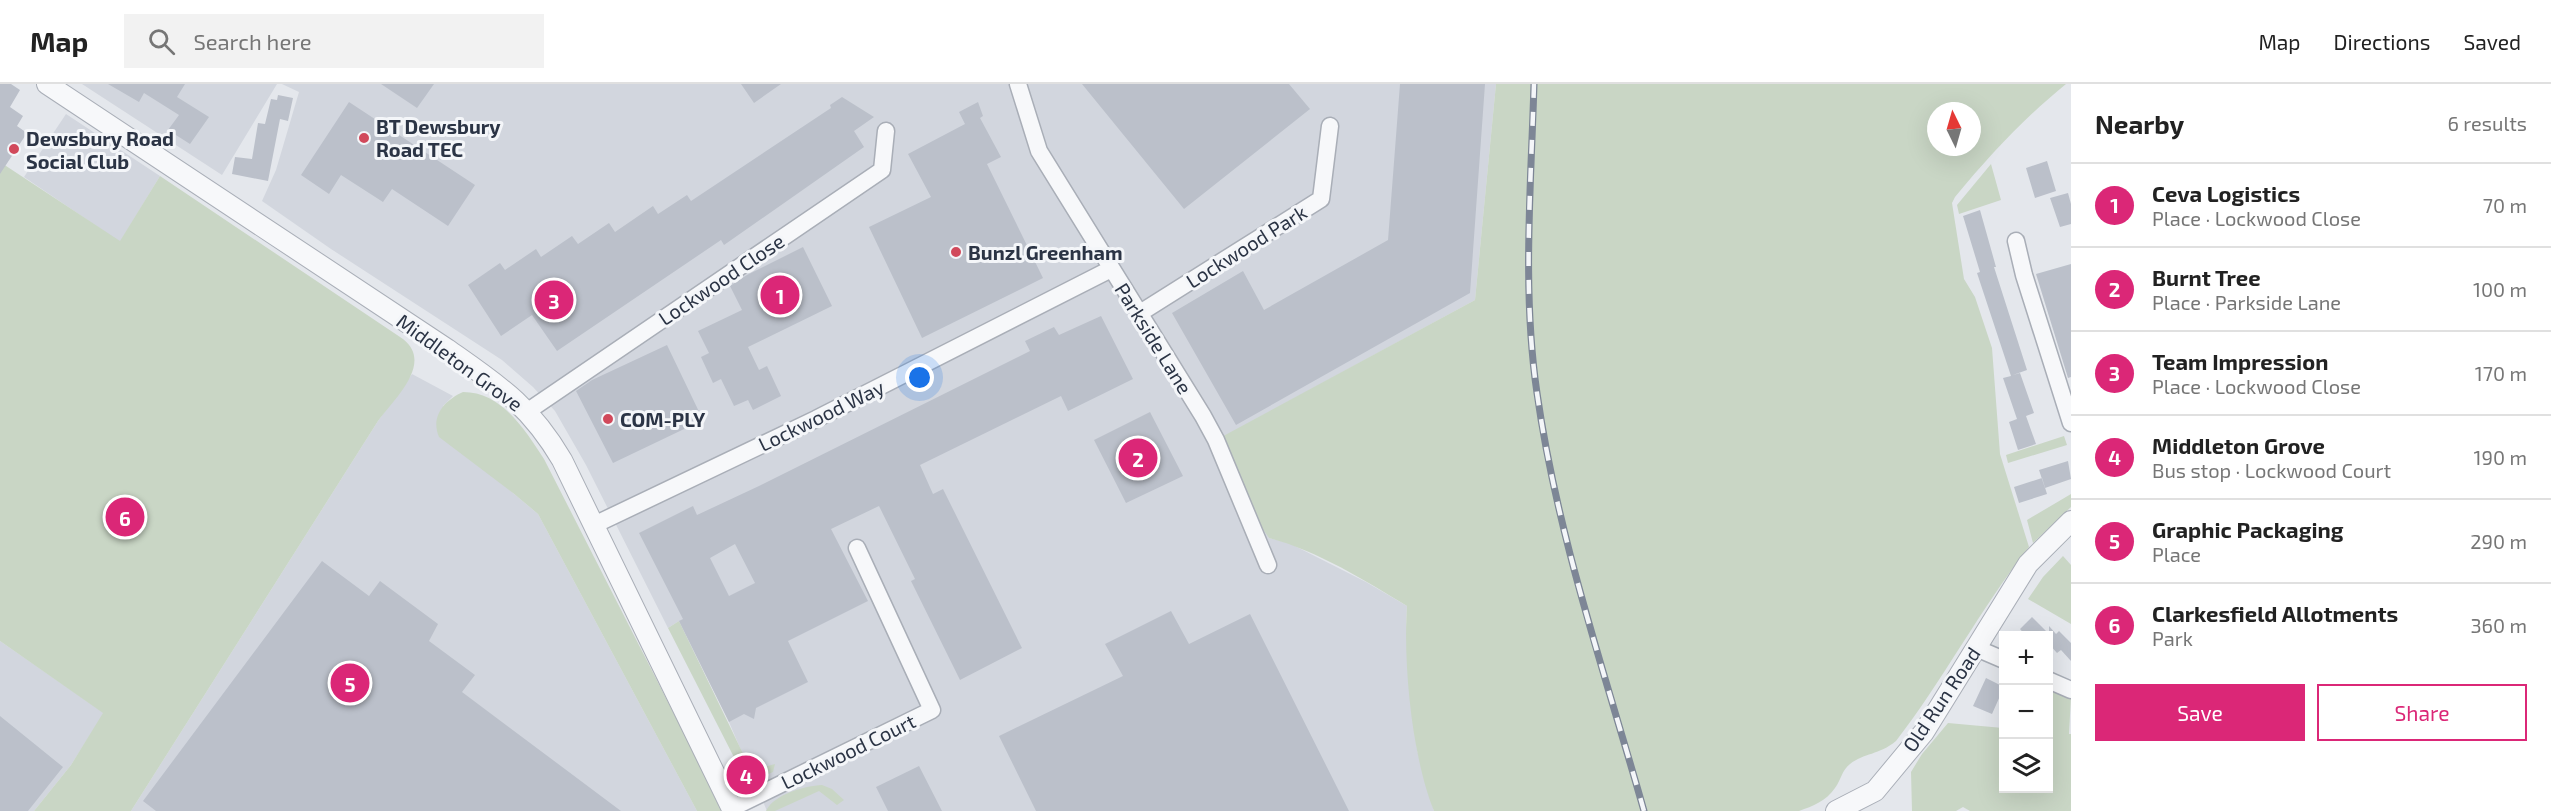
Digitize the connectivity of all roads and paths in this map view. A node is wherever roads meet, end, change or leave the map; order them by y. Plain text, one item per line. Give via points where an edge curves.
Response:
1 (47, 84) edge
2 (1018, 84) edge
3 (1330, 126) dead end
4 (886, 131) dead end
5 (2016, 241) dead end
6 (1111, 269) junction
7 (1140, 313) junction
8 (528, 411) junction
9 (2071, 423) edge
10 (2071, 521) edge
11 (594, 525) junction
12 (857, 548) dead end
13 (1268, 565) dead end
14 (1976, 648) junction
15 (1999, 658) edge
16 (2053, 682) edge
17 (2071, 690) edge
18 (733, 809) edge
19 (1836, 811) edge

1 - 8 street, Middleton Grove via 456,355
2 - 6 street, Parkside Lane via 1039,151
3 - 7 street, Lockwood Park via 1321,199
4 - 8 street, Lockwood Close via 882,170
5 - 9 street
6 - 7 street, Parkside Lane
6 - 11 street, Lockwood Way
7 - 13 street, Parkside Lane via 1216,440
8 - 11 street, Middleton Grove via 545,431
10 - 14 street, Old Run Road via 2028,564
11 - 18 street, Middleton Grove
12 - 18 street, Lockwood Court via 932,710
14 - 15 street
14 - 19 street, Old Run Road via 1924,732 1875,791
16 - 17 street

